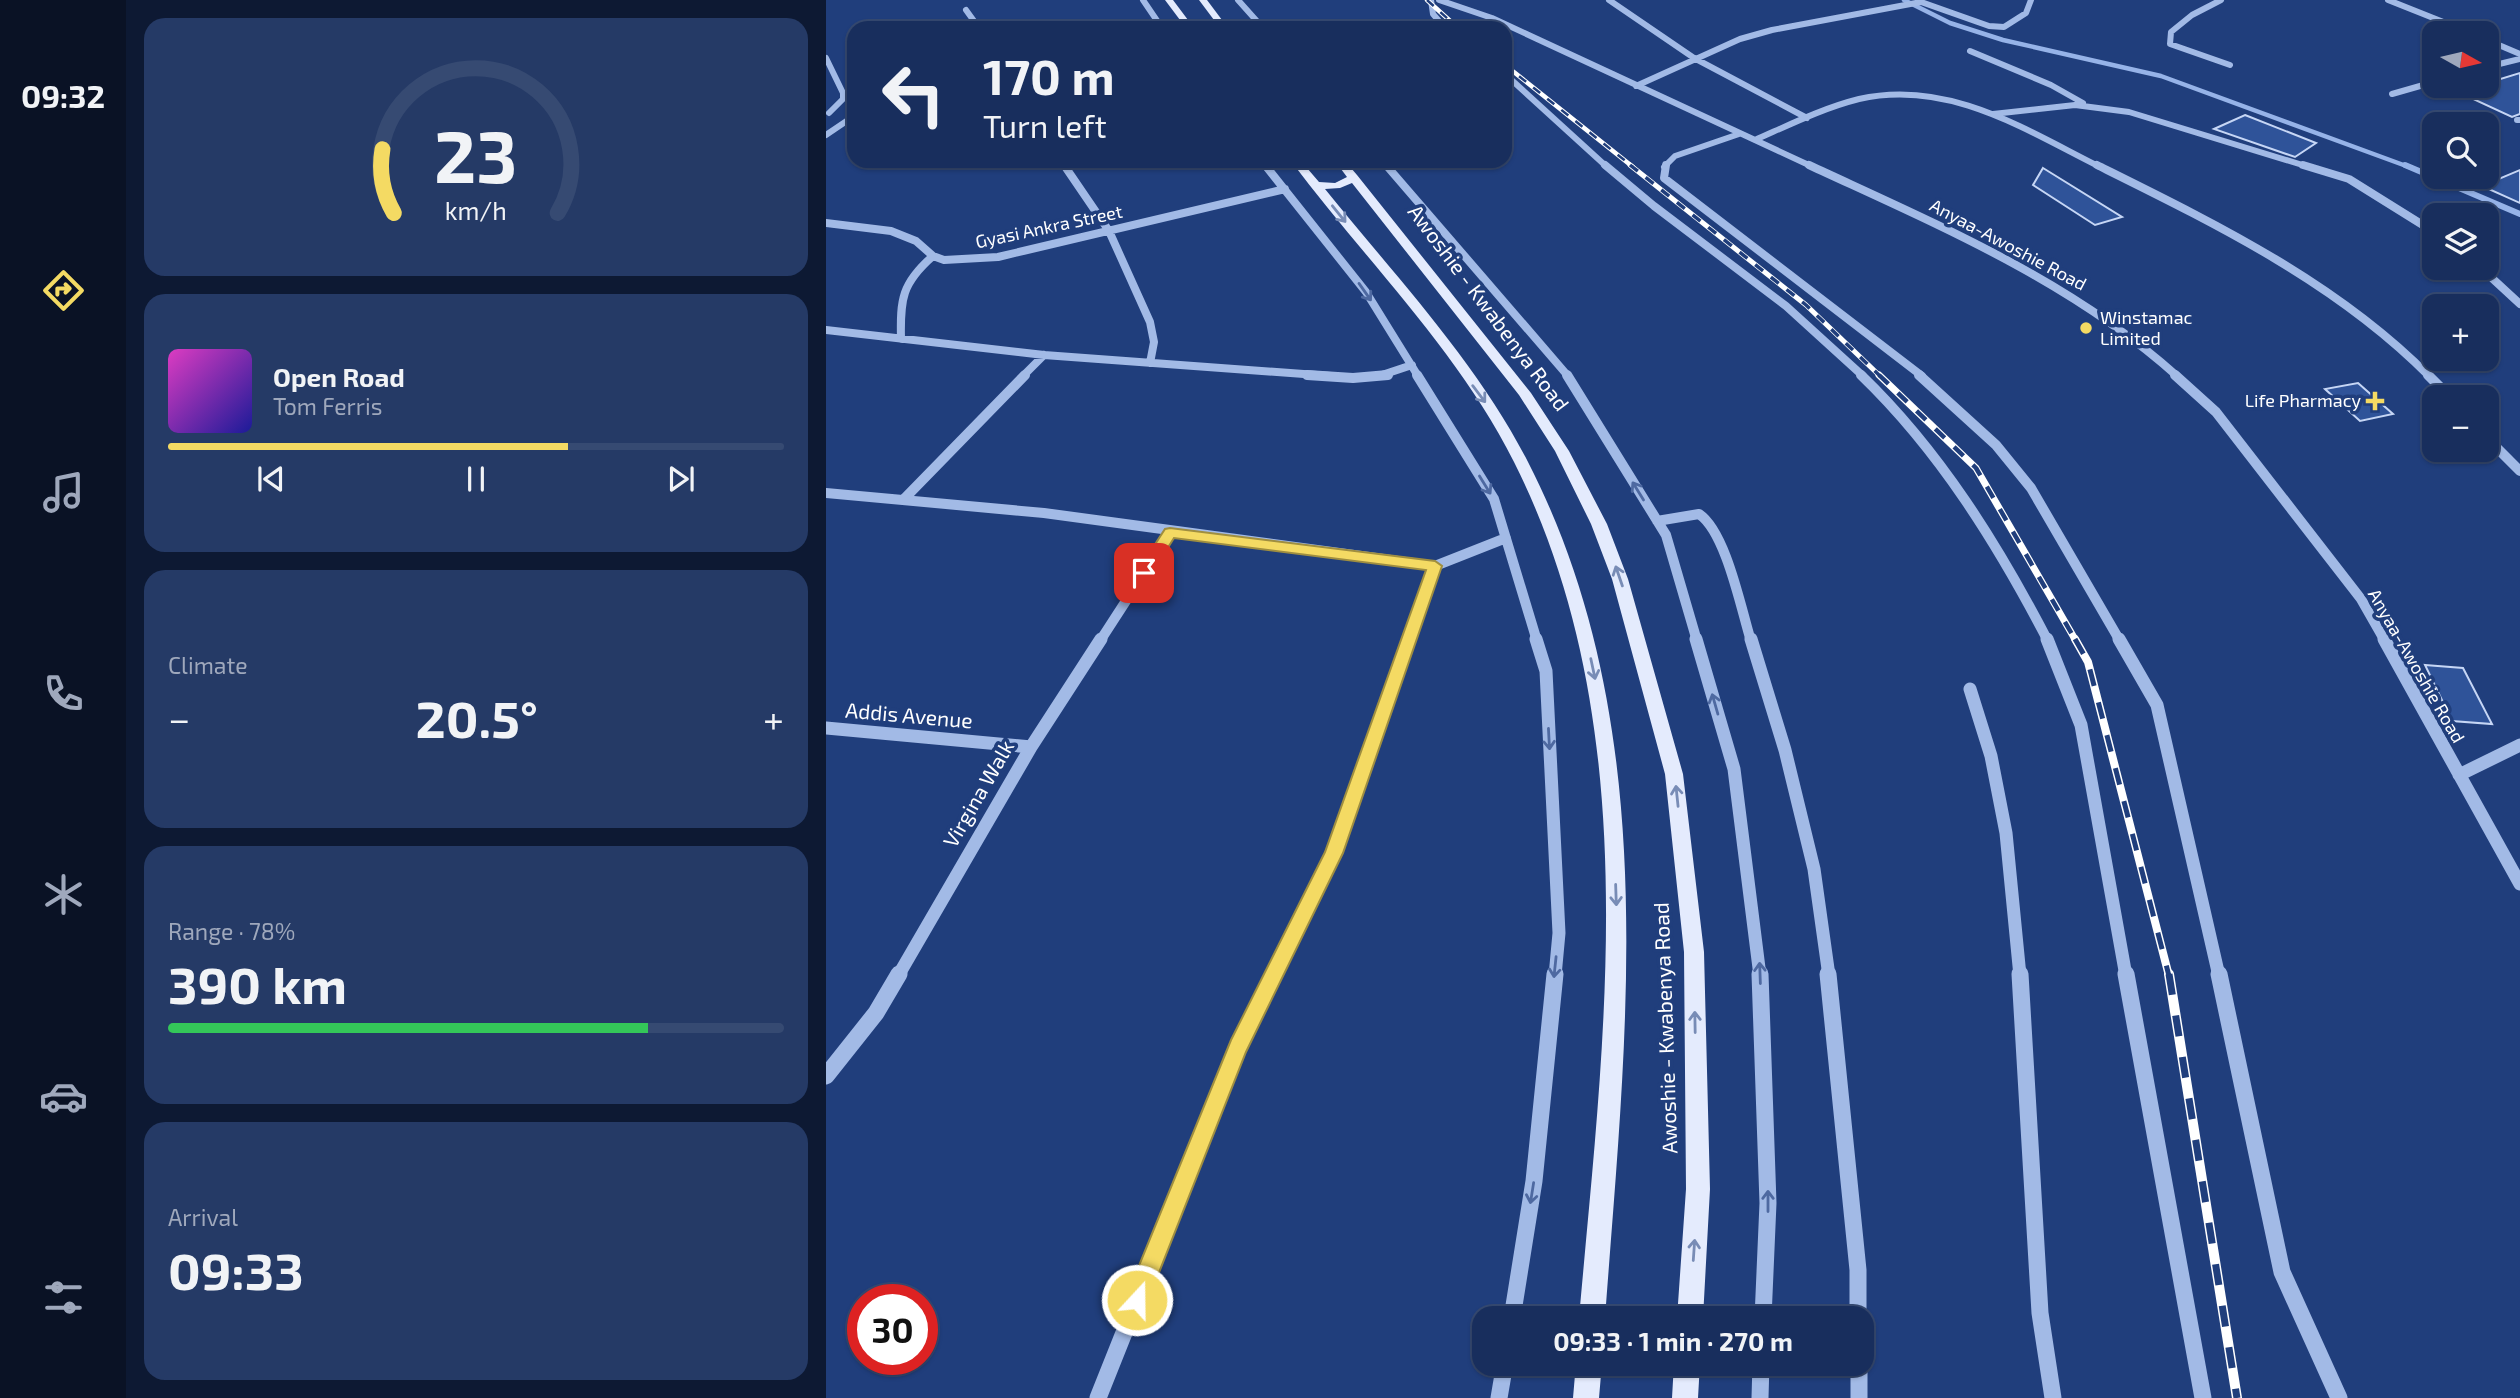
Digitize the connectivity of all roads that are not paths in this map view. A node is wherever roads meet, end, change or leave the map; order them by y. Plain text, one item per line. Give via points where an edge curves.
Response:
1 (1143, 0) edge
2 (1169, 0) edge
3 (1203, 0) edge
4 (1216, 0) edge
5 (1238, 0) edge
6 (1431, 0) edge
7 (1439, 0) edge
8 (1609, 0) edge
9 (2031, 0) edge
10 (2221, 0) edge
11 (2388, 0) edge
12 (1919, 2) edge
13 (966, 10) dead end
14 (1209, 11) junction
15 (974, 21) edge
16 (1157, 21) edge
17 (1184, 21) edge
18 (1218, 21) edge
19 (1257, 21) edge
20 (1439, 21) edge
21 (1497, 21) edge
22 (2441, 21) edge
23 (1512, 28) edge
24 (2499, 44) edge
25 (2516, 50) edge
26 (1970, 51) dead end
27 (2520, 57) edge
28 (826, 58) edge
29 (1694, 58) junction
30 (2499, 63) edge
31 (2231, 65) dead end
32 (1512, 80) edge
33 (2422, 85) edge
34 (1636, 86) junction
35 (2392, 94) dead end
36 (2086, 105) junction
37 (828, 113) edge
38 (1992, 114) junction
39 (847, 115) edge
40 (1807, 118) junction
41 (847, 121) edge
42 (1739, 134) junction
43 (826, 135) edge
44 (1755, 140) junction
45 (1065, 168) edge
46 (1268, 168) edge
47 (1301, 168) edge
48 (1346, 168) edge
49 (1389, 168) edge
50 (1353, 177) junction
51 (1314, 184) junction
52 (1285, 189) junction
53 (826, 223) edge
54 (2422, 225) edge
55 (1109, 231) junction
56 (933, 257) junction
57 (2494, 280) edge
58 (2520, 304) edge
59 (826, 330) edge
60 (901, 339) junction
61 (1044, 355) junction
62 (1150, 363) junction
63 (1412, 365) junction
64 (2439, 385) edge
65 (2499, 450) edge
66 (2520, 471) edge
67 (826, 493) edge
68 (904, 499) junction
69 (1657, 521) junction
70 (1170, 533) junction
71 (1506, 538) junction
72 (1435, 566) junction
73 (1970, 689) dead end
74 (826, 728) edge
75 (2520, 745) edge
76 (1031, 747) junction
77 (2459, 775) junction
78 (2520, 884) edge
79 (826, 1076) edge
80 (1514, 1306) edge
81 (1593, 1306) edge
82 (1691, 1306) edge
83 (1764, 1306) edge
84 (1858, 1306) edge
85 (1503, 1376) edge
86 (1588, 1376) edge
87 (1686, 1376) edge
88 (1761, 1376) edge
89 (1859, 1376) edge
90 (1098, 1398) edge
91 (1499, 1398) edge
92 (1586, 1398) edge
93 (1685, 1398) edge
94 (1760, 1398) edge
95 (1859, 1398) edge
96 (2053, 1398) edge
97 (2203, 1398) edge
98 (2339, 1398) edge

1 - 16 street
2 - 17 main road
3 - 14 main road
4 - 14 main road
5 - 19 street
6 - 20 street
7 - 21 street, Anyaa-Awoshie Road
8 - 29 street
9 - 12 street via 2025,13 2004,27
10 - 31 street via 2171,32 2170,44
11 - 22 street
12 - 29 street via 1754,35
13 - 15 street
14 - 18 main road
23 - 34 street, Anyaa-Awoshie Road
24 - 25 street
25 - 27 street
26 - 36 street
27 - 30 street
28 - 37 street via 843,93 843,99
29 - 34 street
29 - 40 street
32 - 97 street via 1632,189 1786,307 1916,434 1959,486 2001,551 2050,643 2081,725
33 - 35 street
34 - 42 street, Anyaa-Awoshie Road
36 - 38 street
36 - 54 street via 2129,112 2349,179
37 - 39 street
38 - 40 street via 1952,100 1893,93 1853,100
38 - 64 street via 2257,249 2371,322
40 - 44 street
41 - 43 street
42 - 44 street, Anyaa-Awoshie Road
42 - 98 street via 1675,156 1664,167 1664,178 1891,351 1996,445 2031,488 2157,705 2282,1272
44 - 77 street, Anyaa-Awoshie Road via 1992,251 2089,306 2190,387 2238,439 2361,599
45 - 55 street
46 - 52 street
47 - 51 main road
48 - 50 main road, Awoshie - Kwabenya Road
69 -> 49 street via 1561,365
50 - 51 main road via 1333,187
82 -> 50 main road, Awoshie - Kwabenya Road via 1698,1189 1694,952 1674,774 1620,579 1599,524 1562,451 1524,393
51 -> 81 main road via 1486,404 1522,462 1574,587 1594,670 1612,780 1618,932
52 - 55 street, Gyasi Ankra Street
52 -> 63 street via 1366,292
53 - 56 street via 891,231 916,241
55 - 56 street, Gyasi Ankra Street via 998,257 962,261
55 - 62 street via 1150,322 1154,342
56 - 60 street via 902,287
57 - 58 street
59 - 60 street
60 - 61 street
61 - 62 street
61 - 68 street
62 - 63 street via 1353,378 1384,376
63 -> 71 street via 1494,499
65 - 66 street
67 - 68 street
68 - 70 street via 1044,513
83 -> 69 street via 1768,1203 1759,956 1734,769
69 - 84 street via 1699,514 1708,520 1726,559 1785,750 1814,869 1836,1031
70 - 72 street
70 - 76 street, Virgina Walk
71 - 72 street
71 -> 80 street via 1546,671 1559,933 1534,1181
72 - 90 street via 1334,853 1238,1047
73 - 96 street via 1992,756 2006,833 2022,1000 2040,1313
74 - 76 street, Addis Avenue
75 - 77 street
76 - 79 street, Virgina Walk via 876,1013
77 - 78 street, Anyaa-Awoshie Road
85 - 91 street
86 - 92 main road
87 - 93 main road
88 - 94 street
89 - 95 street

